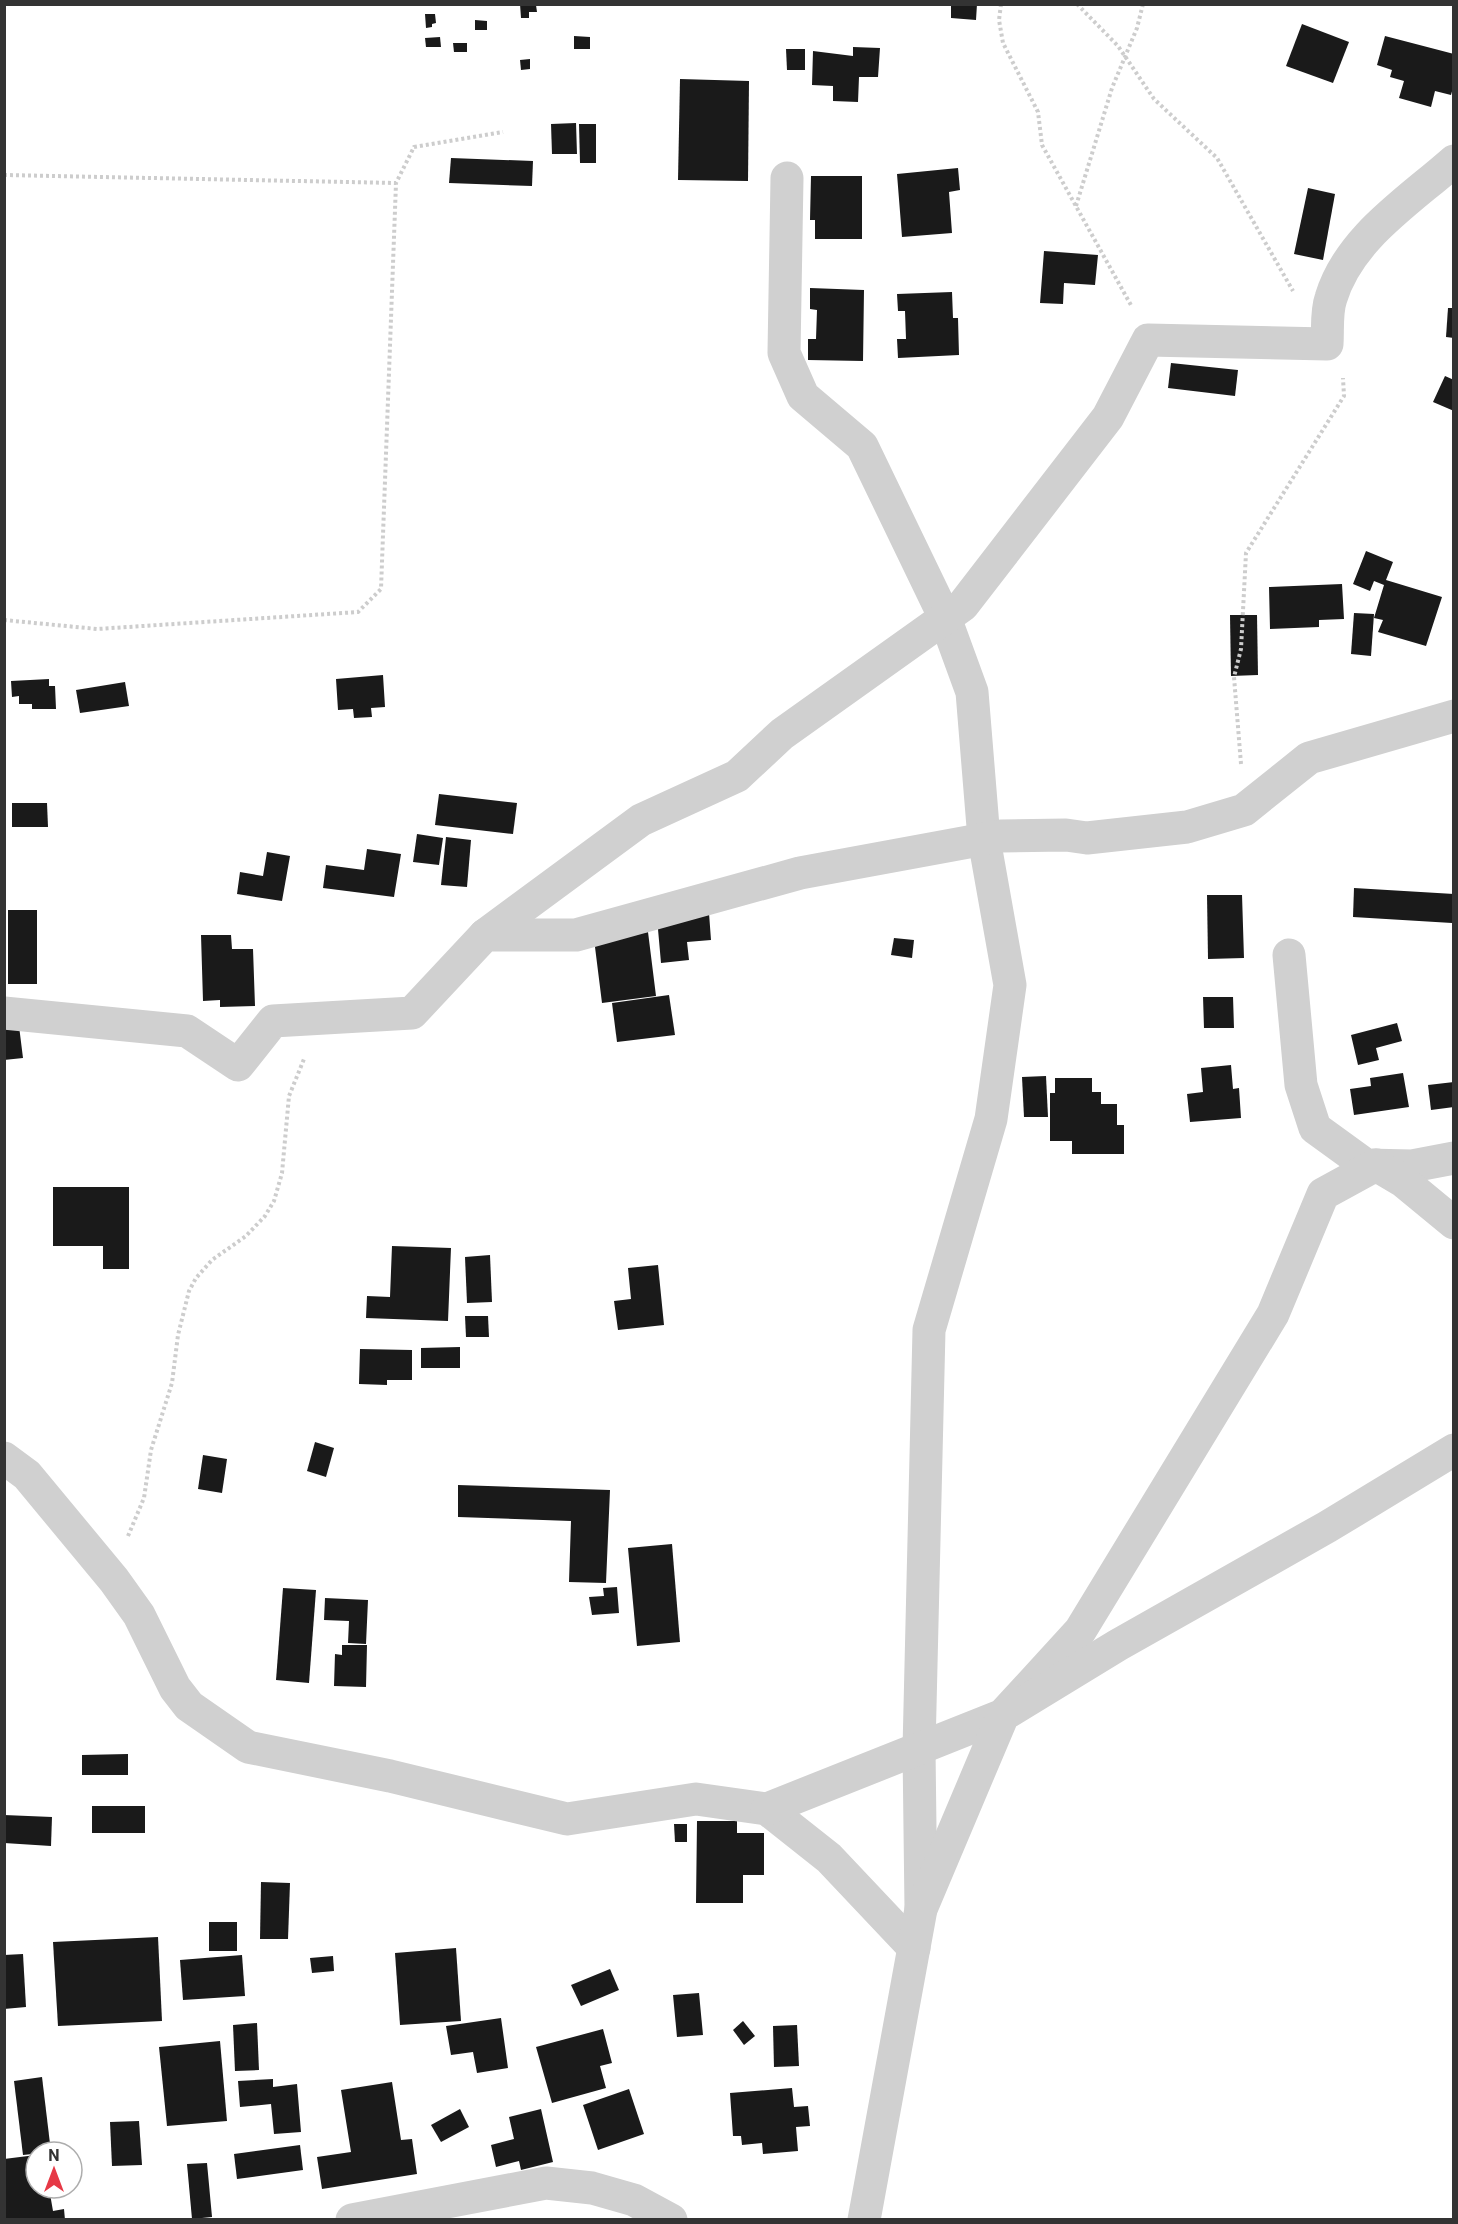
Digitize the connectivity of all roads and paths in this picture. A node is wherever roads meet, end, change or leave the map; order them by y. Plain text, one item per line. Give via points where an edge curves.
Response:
1 (1001, 4) edge
2 (1077, 4) edge
3 (1143, 4) edge
4 (1126, 59) junction
5 (503, 132) dead end
6 (1454, 161) edge
7 (4, 175) edge
8 (787, 178) dead end
9 (396, 183) junction
10 (1076, 206) junction
11 (1148, 340) junction
12 (1327, 344) junction
13 (945, 618) junction
14 (4, 620) edge
15 (1454, 716) edge
16 (1244, 810) junction
17 (984, 839) junction
18 (485, 935) junction
19 (1290, 955) dead end
20 (4, 1013) edge
21 (316, 1019) junction
22 (1454, 1158) edge
23 (1376, 1165) junction
24 (1454, 1223) edge
25 (1454, 1450) edge
26 (4, 1458) edge
27 (114, 1580) junction
28 (1003, 1715) junction
29 (919, 1749) junction
30 (767, 1809) junction
31 (921, 1909) junction
32 (914, 1948) junction
33 (352, 2220) edge
34 (671, 2220) edge
35 (864, 2220) edge

1 - 10 path via 1003,43 1038,112 1042,144
2 - 4 path
3 - 4 path
4 - 10 path via 1112,88
4 - 12 path via 1154,99 1217,158
5 - 9 path via 414,147
6 - 12 street via 1364,240 1342,271 1330,300
7 - 9 path
8 - 13 street via 784,353 803,396 862,446
9 - 14 path via 381,589 358,612 97,629
10 - 11 path
11 - 12 street
11 - 13 street via 1108,417 963,605
12 - 16 path via 1342,375 1344,396 1255,536 1245,561 1241,649 1234,677
13 - 17 street via 972,692
13 - 18 street via 782,734 737,776 641,820
15 - 16 street via 1309,758
16 - 17 street via 1187,827 1087,838 1055,835
17 - 18 street via 800,873 576,935
17 - 29 street via 1010,985 991,1119 929,1330
18 - 21 street via 412,1013
19 - 23 street via 1301,1085 1315,1128 1366,1165
20 - 21 street via 187,1030 238,1065 273,1021
21 - 27 path via 289,1096 282,1173 274,1201 246,1236 212,1260 189,1291 172,1383 151,1450 144,1498
22 - 23 street via 1412,1166
23 - 24 street via 1403,1181
23 - 28 street via 1323,1194 1273,1314 1086,1620
25 - 28 street
26 - 27 street via 27,1474
27 - 30 street via 139,1615 158,1658 189,1706 249,1747 567,1819 696,1799
28 - 29 street
28 - 31 street
29 - 30 street
29 - 31 street
30 - 32 street via 829,1858
31 - 32 street
32 - 35 street
33 - 34 street via 546,2183 592,2188 634,2200

